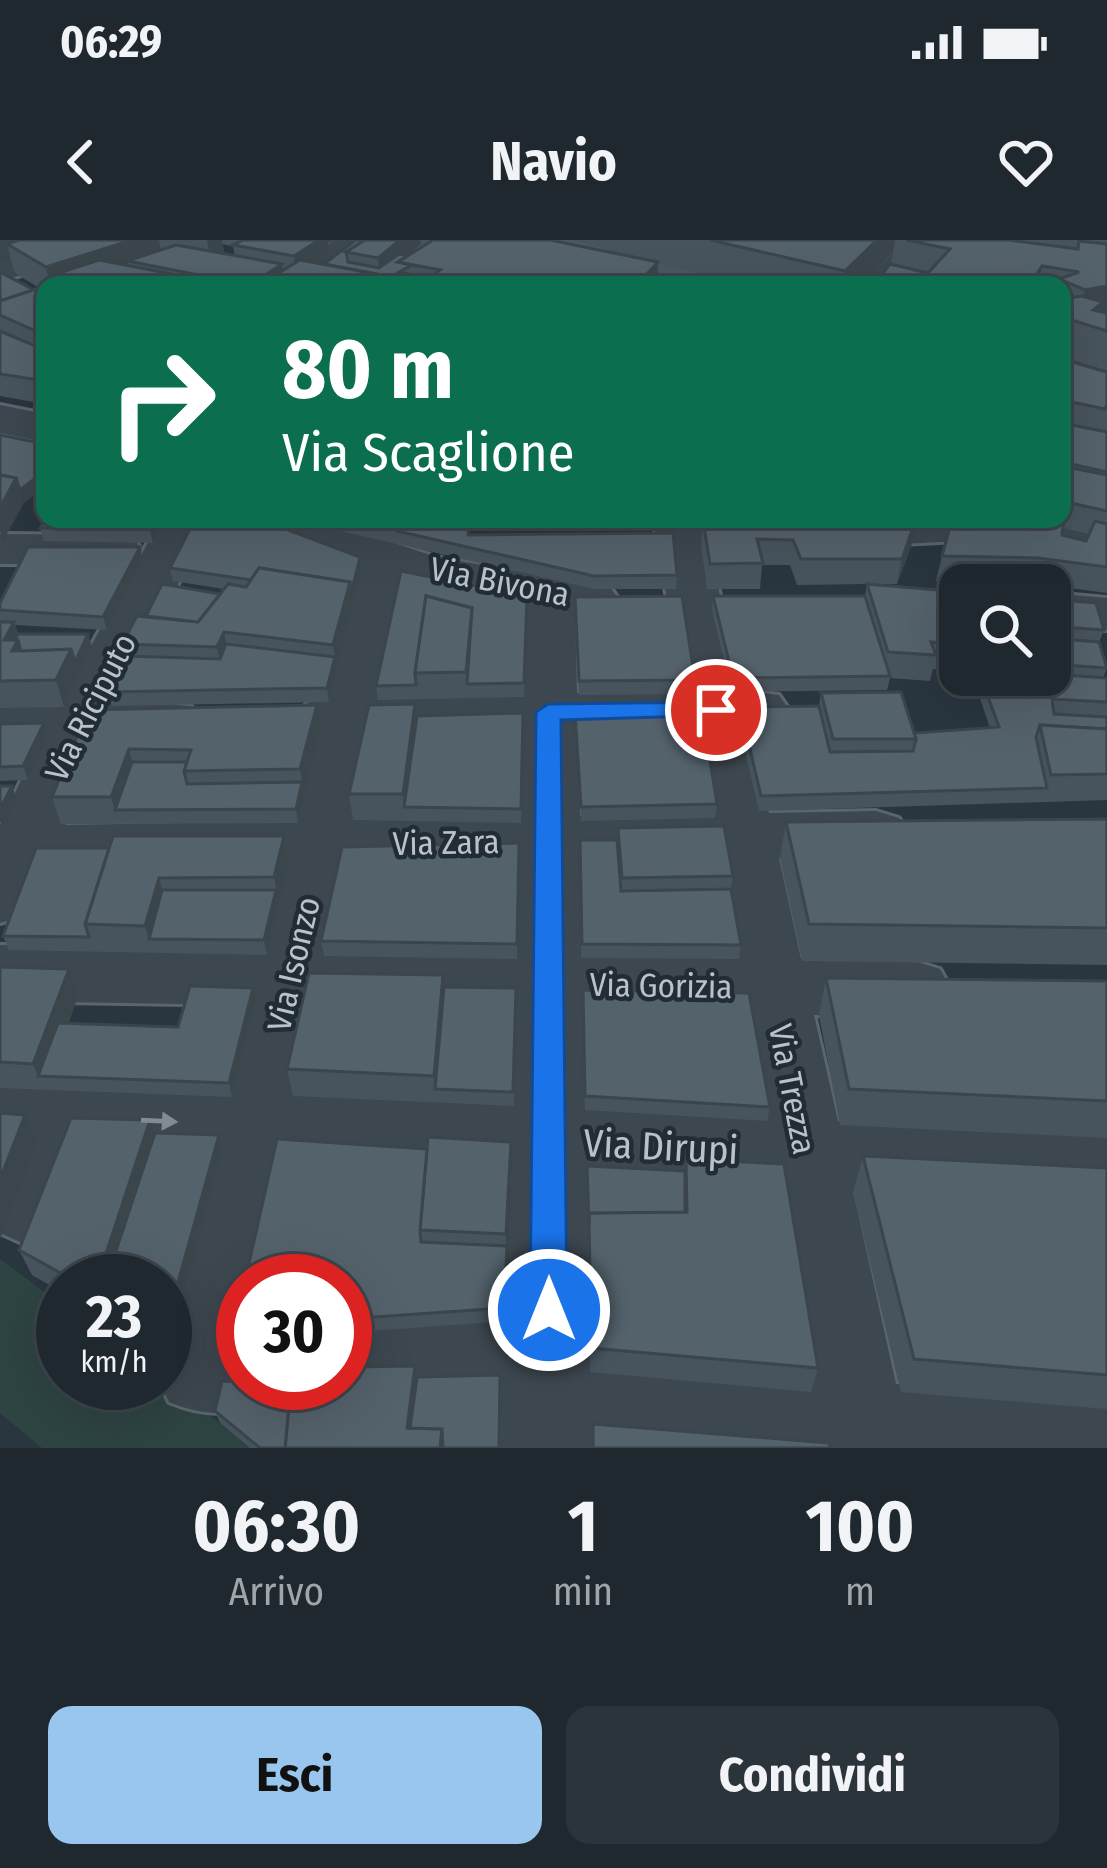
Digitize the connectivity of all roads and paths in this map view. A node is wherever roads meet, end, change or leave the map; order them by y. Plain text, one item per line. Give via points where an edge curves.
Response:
1 (105, 240) edge
2 (356, 240) edge
3 (538, 240) edge
4 (0, 272) edge
5 (313, 276) edge
6 (666, 276) edge
7 (36, 294) edge
8 (0, 419) edge
9 (36, 426) edge
10 (305, 528) edge
11 (911, 528) edge
12 (937, 528) edge
13 (1043, 528) edge
14 (178, 534) edge
15 (1107, 542) edge
16 (16, 549) edge
17 (359, 549) junction
18 (704, 551) edge
19 (917, 581) dead end
20 (548, 595) junction
21 (1071, 611) edge
22 (1107, 614) edge
23 (62, 639) edge
24 (124, 639) junction
25 (806, 707) edge
26 (716, 710) junction
27 (548, 712) junction
28 (316, 717) junction
29 (214, 718) edge
30 (79, 721) junction
31 (0, 722) edge
32 (925, 833) edge
33 (742, 838) junction
34 (549, 841) junction
35 (320, 844) junction
36 (7, 865) edge
37 (0, 973) edge
38 (290, 978) junction
39 (548, 983) junction
40 (772, 987) junction
41 (987, 991) edge
42 (34, 1114) edge
43 (257, 1126) junction
44 (548, 1141) junction
45 (806, 1154) junction
46 (1107, 1169) edge
47 (32, 1210) edge
48 (239, 1254) edge
49 (372, 1368) edge
50 (548, 1402) edge
51 (862, 1440) edge
52 (1107, 1446) edge

1 - 4 street
2 - 5 street
3 - 6 street
4 - 7 street
8 - 9 street
10 - 17 street, Via Bivona
11 - 18 street, Via Bivona
12 - 19 street
13 - 15 street, Via Bivona
14 - 16 street
14 - 24 street, Via Riciputo
17 - 20 street, Via Bivona
17 - 28 street, Via Isonzo
18 - 20 street, Via Bivona
18 - 26 street, Via Trezza
20 - 27 street
21 - 22 street
23 - 24 street
24 - 30 street, Via Riciputo
25 - 26 street
26 - 27 street
26 - 33 street, Via Trezza
27 - 28 street
27 - 34 street
28 - 35 street, Via Isonzo
29 - 30 street
30 - 31 street
30 - 36 street, Via Riciputo
32 - 33 street, Via Zara
33 - 34 street, Via Zara
33 - 40 street, Via Trezza
34 - 35 street, Via Zara
34 - 39 street
35 - 36 street, Via Zara
35 - 38 street, Via Isonzo
37 - 38 street, Via Gorizia
38 - 39 street, Via Gorizia
38 - 43 street, Via Isonzo
39 - 40 street, Via Gorizia
39 - 44 street
40 - 41 street, Via Gorizia
40 - 45 street, Via Trezza
42 -> 43 street, Via Dirupi
42 - 47 street
43 - 44 street, Via Dirupi
43 - 48 street, Via Isonzo
44 - 45 street, Via Dirupi
44 - 50 street
45 - 46 street, Via Dirupi
45 - 51 street, Via Trezza
49 - 50 street
50 - 51 street
51 - 52 street

